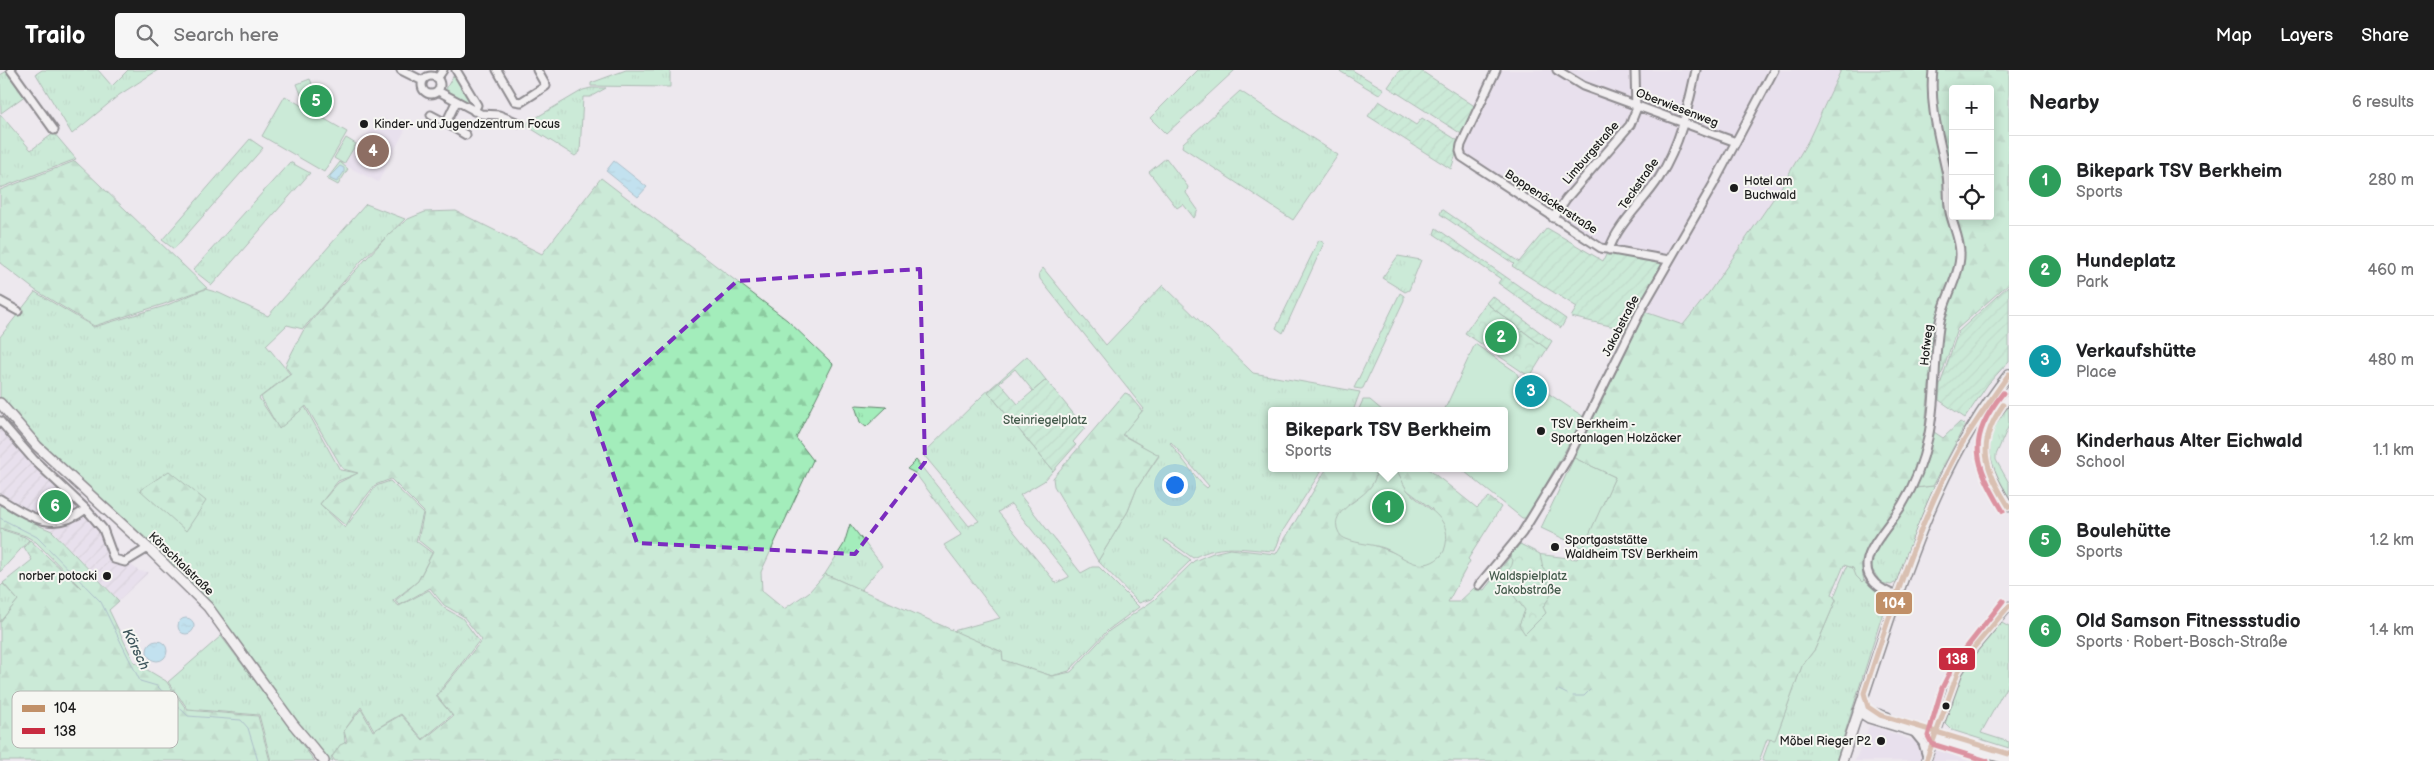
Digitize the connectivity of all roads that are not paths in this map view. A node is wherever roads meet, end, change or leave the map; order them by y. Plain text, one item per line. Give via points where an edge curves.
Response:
1 (11, 70) edge
2 (401, 70) edge
3 (443, 70) edge
4 (456, 70) edge
5 (497, 70) edge
6 (537, 70) edge
7 (1496, 70) edge
8 (1557, 70) edge
9 (1635, 70) edge
10 (1696, 70) edge
11 (1774, 70) edge
12 (1933, 70) edge
13 (437, 78) junction
14 (423, 81) junction
15 (438, 91) junction
16 (456, 102) junction
17 (1636, 105) junction
18 (474, 111) junction
19 (431, 116) dead end
20 (446, 123) junction
21 (519, 123) dead end
22 (1684, 123) junction
23 (54, 130) dead end
24 (466, 135) dead end
25 (1736, 142) junction
26 (1552, 218) junction
27 (1609, 250) junction
28 (1668, 260) junction
29 (0, 301) edge
30 (18, 311) dead end
31 (2009, 374) edge
32 (2009, 398) edge
33 (0, 404) edge
34 (0, 421) edge
35 (0, 499) edge
36 (2009, 507) edge
37 (86, 509) junction
38 (148, 548) junction
39 (1480, 585) dead end
40 (1897, 596) junction
41 (2009, 606) edge
42 (1864, 693) junction
43 (1858, 711) junction
44 (1875, 716) junction
45 (1912, 730) junction
46 (1936, 734) junction
47 (1850, 736) junction
48 (1948, 741) junction
49 (2009, 754) edge
50 (1927, 759) edge
51 (2009, 760) edge
52 (324, 761) edge
53 (1842, 761) edge

1 - 23 street
2 - 14 street
3 - 13 street
4 - 18 street via 477,105
5 - 6 street via 515,101 521,102 546,86
7 - 26 street, Boppenäckerstraße via 1460,151 1465,158
8 - 17 street, Oberwiesenweg via 1583,86
9 - 17 street, Limburgstraße
10 - 22 street, Teckstraße
11 - 25 street, Jakobstraße
12 - 40 street, Hofweg via 1934,114 1960,258 1940,322 1932,416 1923,457 1906,498 1872,548 1867,562 1872,582
13 - 14 street via 430,76
13 - 15 street
14 - 15 street via 422,89 426,93
15 - 16 street
16 - 18 street
16 - 20 street
17 - 22 street, Oberwiesenweg
17 - 26 street, Limburgstraße via 1635,115 1627,129
18 - 21 street via 499,115
19 - 20 street
20 - 24 street
22 - 25 street, Oberwiesenweg
22 - 27 street, Teckstraße via 1661,175
25 - 28 street, Jakobstraße
26 - 27 street, Boppenäckerstraße
27 - 28 street, Boppenäckerstraße
28 - 39 street, Jakobstraße via 1568,458 1526,528
29 - 30 street
31 - 40 main road via 1947,470
32 - 36 street via 1990,424 1984,450 1988,470
33 - 38 main road, Körschtalstraße via 37,446
34 - 37 street via 34,460
35 - 37 street via 36,520 56,522 70,519
37 - 38 street via 103,529 114,559 125,562
38 - 52 main road, Körschtalstraße via 208,607
40 - 42 main road
41 - 46 street via 1962,665 1949,691
42 - 43 main road
42 - 44 main road
43 - 44 main road
43 - 47 main road
44 - 45 main road
44 - 46 main road
44 - 47 main road via 1862,723
45 - 46 main road
45 - 50 street via 1923,743
46 - 48 main road
46 - 49 main road
46 - 50 street
47 - 53 main road
48 - 50 street via 1936,747
48 - 51 main road

